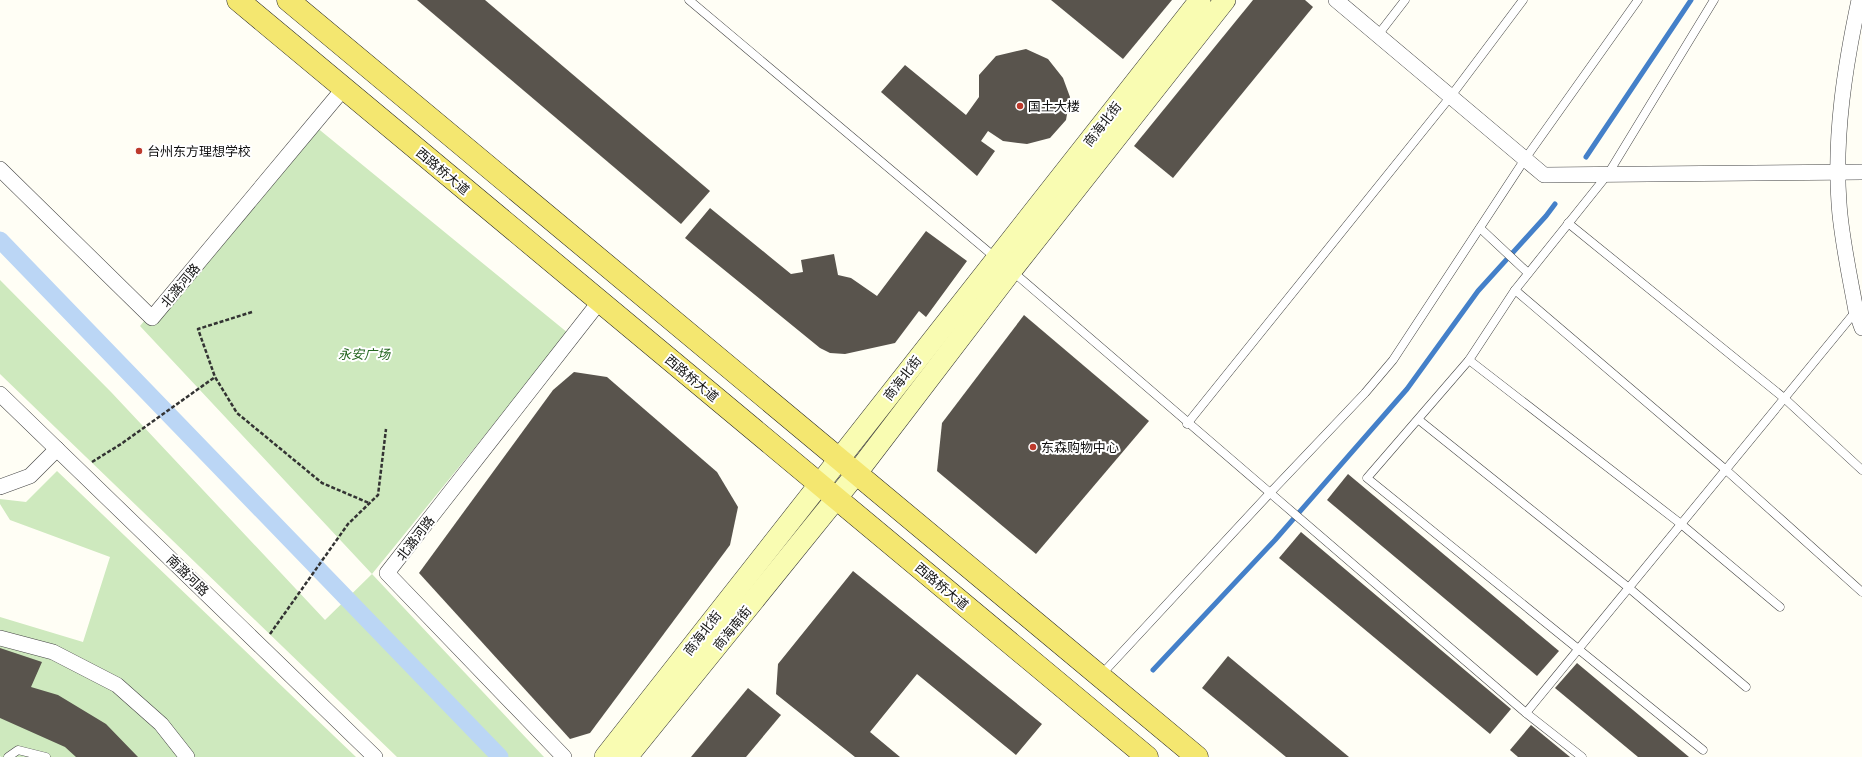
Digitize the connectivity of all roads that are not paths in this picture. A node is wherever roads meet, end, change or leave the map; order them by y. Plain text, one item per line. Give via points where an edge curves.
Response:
1 (238, 0) edge
2 (288, 0) edge
3 (688, 0) edge
4 (1200, 0) edge
5 (1225, 0) edge
6 (1336, 0) edge
7 (1405, 0) edge
8 (1523, 0) edge
9 (1638, 0) edge
10 (1714, 0) edge
11 (1859, 0) edge
12 (1378, 35) junction
13 (344, 88) junction
14 (1451, 96) junction
15 (1525, 159) junction
16 (0, 169) edge
17 (1838, 172) junction
18 (1862, 172) edge
19 (1608, 174) junction
20 (1568, 223) junction
21 (1480, 228) junction
22 (1004, 265) junction
23 (1528, 273) junction
24 (1515, 290) junction
25 (600, 301) junction
26 (1856, 311) junction
27 (1862, 328) edge
28 (1469, 360) junction
29 (0, 394) edge
30 (1784, 398) junction
31 (1419, 420) junction
32 (1187, 424) junction
33 (57, 448) junction
34 (838, 459) junction
35 (1726, 470) junction
36 (1862, 470) edge
37 (856, 474) junction
38 (819, 484) junction
39 (0, 487) edge
40 (1269, 494) junction
41 (837, 498) junction
42 (1681, 524) junction
43 (1629, 588) junction
44 (1862, 592) edge
45 (1780, 607) dead end
46 (0, 638) edge
47 (1578, 649) junction
48 (1100, 676) junction
49 (1746, 687) dead end
50 (1526, 713) junction
51 (1703, 750) dead end
52 (8, 757) edge
53 (46, 757) edge
54 (187, 757) edge
55 (375, 757) edge
56 (564, 757) edge
57 (605, 757) edge
58 (627, 757) edge
59 (1147, 757) edge
60 (1197, 757) edge
61 (1582, 757) edge

1 - 13 main road, 西路桥大道
2 - 34 main road
3 - 22 lane
4 - 22 main road, 商海北街
5 - 22 main road, 商海北街
6 - 12 street
7 - 12 lane
8 - 14 lane
9 - 15 lane
10 - 19 lane
11 - 17 street via 1841,102 1837,146
12 - 14 street
13 - 16 street, 北潞河路 via 152,318
13 - 25 main road, 西路桥大道
14 - 15 street
14 - 32 lane
15 - 19 street via 1544,175
15 - 21 lane
17 - 18 street
17 - 19 street
17 - 26 street via 1839,204
19 - 20 lane
20 - 23 lane
20 - 30 lane
21 - 23 lane
21 - 40 lane via 1393,360
22 - 32 lane
22 - 34 main road, 商海北街
22 - 37 main road, 商海北街
23 - 24 lane
24 - 28 lane
24 - 35 lane
25 - 38 main road, 西路桥大道
25 - 56 street, 北潞河路 via 387,573
26 - 27 street
26 - 30 lane
28 - 31 lane
28 - 42 lane
29 - 33 street, 南潞河路
30 - 35 lane
30 - 36 lane
31 - 43 lane
31 - 47 lane via 1367,478
32 - 40 lane
33 - 39 street via 30,476
33 - 55 street, 南潞河路
34 - 37 main road
34 - 38 main road, 商海北街
35 - 42 lane
35 - 44 lane
37 - 41 main road, 商海北街
37 - 48 main road
38 - 41 main road, 西路桥大道
38 - 57 main road, 商海北街
40 - 48 lane
40 - 50 lane
41 - 58 main road, 商海南街
41 - 59 main road, 西路桥大道
42 - 43 lane
42 - 45 lane
43 - 47 lane
43 - 49 lane
46 - 54 street via 54,652 116,684 161,724
47 - 50 lane
47 - 51 lane
48 - 60 main road
50 - 61 lane
52 - 53 lane via 18,750

